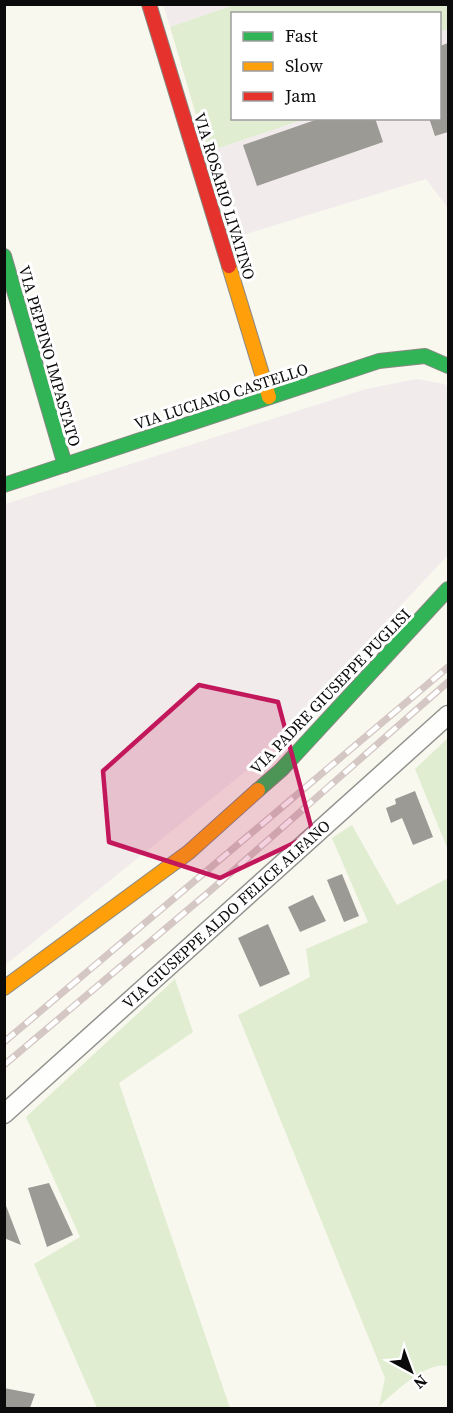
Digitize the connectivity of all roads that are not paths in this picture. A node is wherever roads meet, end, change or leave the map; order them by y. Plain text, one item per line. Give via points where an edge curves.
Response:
1 (149, 4) edge
2 (4, 256) edge
3 (448, 366) edge
4 (269, 397) junction
5 (65, 465) junction
6 (4, 485) edge
7 (448, 589) edge
8 (448, 715) edge
9 (4, 988) edge
10 (4, 1114) edge

1 - 4 street, VIA ROSARIO LIVATINO
2 - 5 street, VIA PEPPINO IMPASTATO
3 - 4 street, VIA LUCIANO CASTELLO via 425,356 380,361
4 - 5 street, VIA LUCIANO CASTELLO
5 - 6 street, VIA LUCIANO CASTELLO
7 - 9 street, VIA PADRE GIUSEPPE PUGLISI via 273,777 189,852
8 - 10 street, VIA GIUSEPPE ALDO FELICE ALFANO

